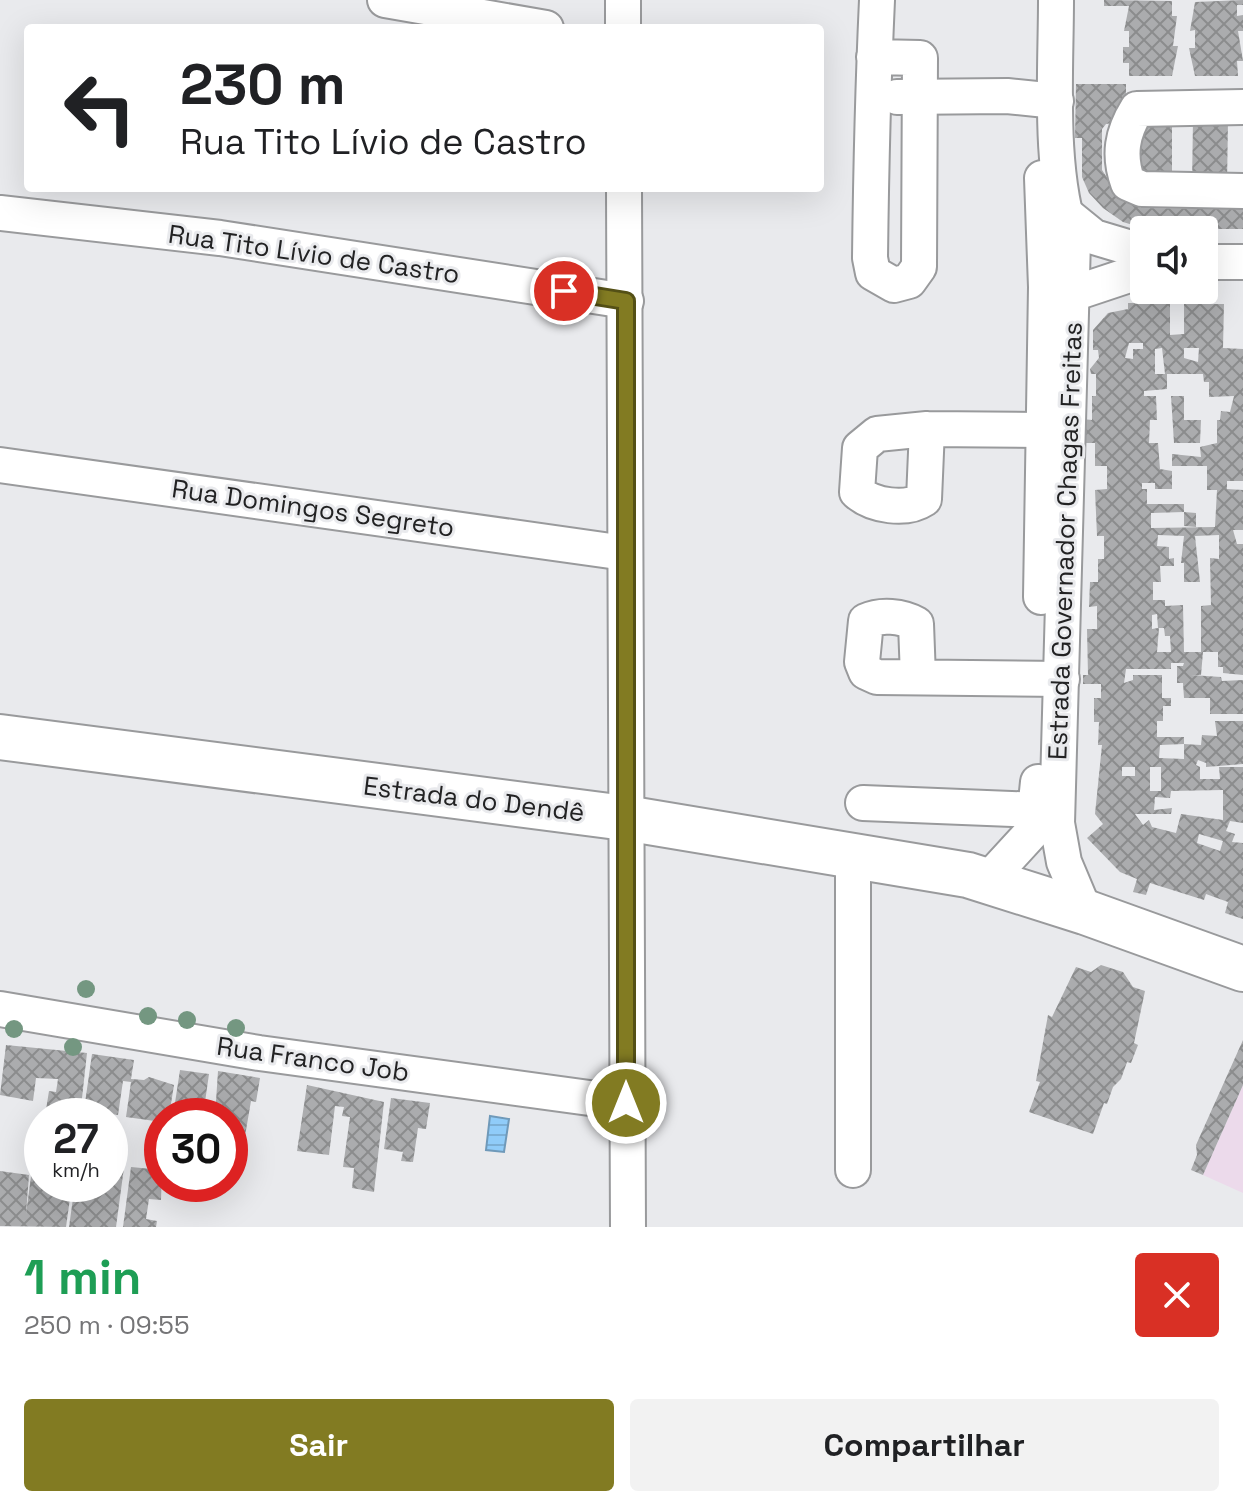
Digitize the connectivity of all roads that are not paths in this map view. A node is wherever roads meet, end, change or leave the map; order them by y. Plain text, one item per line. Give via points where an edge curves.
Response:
1 (385, 0) edge
2 (623, 0) edge
3 (877, 0) edge
4 (1042, 0) edge
5 (1056, 0) edge
6 (523, 24) edge
7 (623, 24) edge
8 (874, 57) junction
9 (872, 96) junction
10 (920, 97) junction
11 (1049, 100) junction
12 (1243, 107) edge
13 (1243, 191) edge
14 (624, 192) edge
15 (0, 213) edge
16 (1052, 218) junction
17 (1130, 248) edge
18 (1130, 273) edge
19 (1059, 291) junction
20 (626, 301) junction
21 (927, 429) dead end
22 (1043, 430) junction
23 (0, 465) edge
24 (625, 553) junction
25 (918, 677) dead end
26 (1052, 679) junction
27 (0, 737) edge
28 (863, 803) dead end
29 (1038, 810) junction
30 (625, 818) junction
31 (853, 856) junction
32 (988, 880) junction
33 (1085, 912) junction
34 (1243, 969) edge
35 (0, 1009) edge
36 (626, 1103) junction
37 (853, 1170) dead end
38 (628, 1227) edge

1 - 6 street
2 - 7 street
3 - 8 street
4 - 11 street, Estrada Governador Chagas Freitas
5 - 11 street, Estrada Governador Chagas Freitas
8 - 9 street
8 - 10 street via 920,58
9 - 10 street
9 - 10 street via 870,266 879,279 894,285 909,281 919,267
10 - 11 street
11 - 16 street, Estrada Governador Chagas Freitas
12 - 13 street via 1137,109 1123,136 1128,183 1142,189
14 - 20 street
15 - 20 street, Rua Tito Lívio de Castro via 220,238
16 - 17 street
16 - 19 street, Estrada Governador Chagas Freitas
18 - 19 street
19 - 22 street, Estrada Governador Chagas Freitas
19 - 26 street, Estrada Governador Chagas Freitas
20 - 24 street
21 - 22 street
22 - 26 street, Estrada Governador Chagas Freitas
23 - 24 street, Rua Domingos Segreto
24 - 30 street
25 - 26 street
26 - 29 street, Estrada Governador Chagas Freitas
26 - 33 street, Estrada Governador Chagas Freitas via 1057,823 1064,862
27 - 30 main road, Estrada do Dendê
28 - 29 street
29 - 32 street, Estrada Governador Chagas Freitas via 1033,831
30 - 31 main road, Estrada do Dendê
30 - 36 street
31 - 32 main road, Estrada do Dendê
31 - 37 street
32 - 33 main road, Estrada do Dendê
33 - 34 main road
35 - 36 street, Rua Franco Job via 259,1053
36 - 38 street

